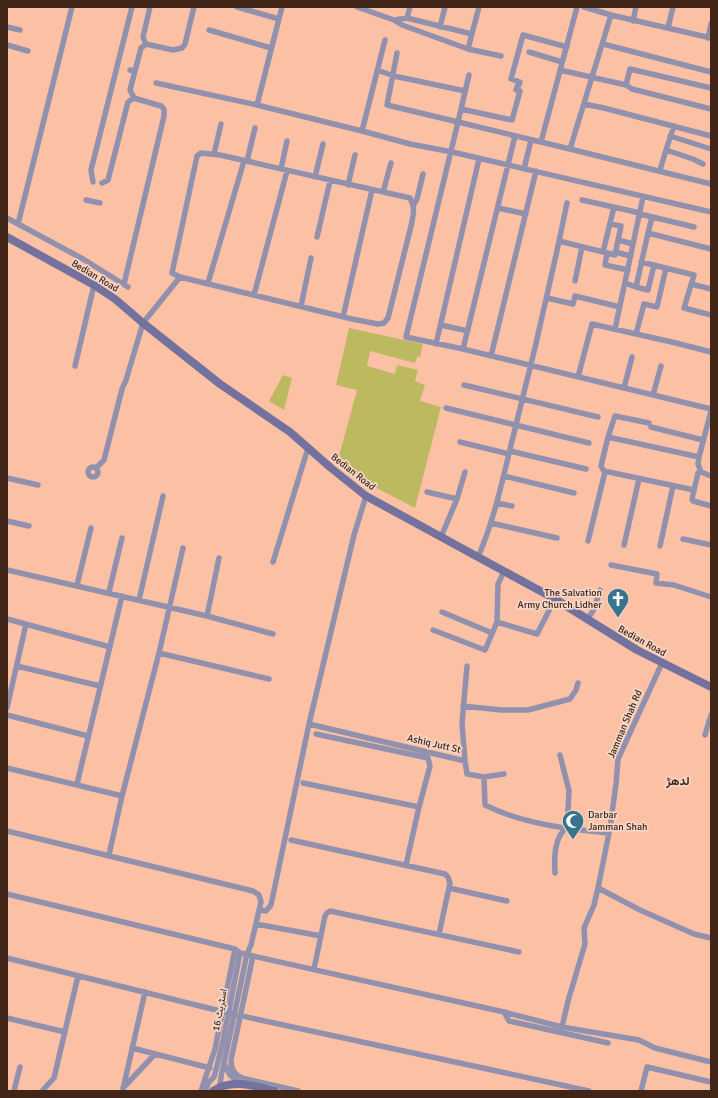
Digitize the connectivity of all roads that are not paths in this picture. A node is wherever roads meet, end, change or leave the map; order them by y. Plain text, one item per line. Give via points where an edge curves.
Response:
1 (72, 7) edge
2 (132, 7) edge
3 (150, 7) edge
4 (194, 7) edge
5 (237, 7) edge
6 (282, 7) edge
7 (357, 7) edge
8 (410, 7) edge
9 (445, 7) edge
10 (479, 7) edge
11 (577, 7) edge
12 (584, 7) edge
13 (636, 7) edge
14 (673, 7) edge
15 (608, 12) edge
16 (407, 18) junction
17 (279, 19) junction
18 (394, 20) junction
19 (633, 21) junction
20 (711, 24) edge
21 (7, 27) edge
22 (440, 27) junction
23 (668, 28) junction
24 (20, 30) dead end
25 (209, 30) dead end
26 (472, 34) junction
27 (709, 38) edge
28 (385, 40) dead end
29 (146, 44) junction
30 (602, 44) junction
31 (7, 46) edge
32 (567, 47) junction
33 (272, 48) junction
34 (468, 49) junction
35 (28, 51) dead end
36 (529, 52) dead end
37 (397, 53) dead end
38 (501, 56) dead end
39 (562, 62) junction
40 (377, 70) junction
41 (560, 70) junction
42 (711, 72) edge
43 (469, 75) dead end
44 (394, 76) junction
45 (592, 77) junction
46 (156, 83) dead end
47 (626, 85) junction
48 (711, 88) edge
49 (465, 91) junction
50 (134, 98) junction
51 (257, 104) junction
52 (584, 104) junction
53 (711, 108) edge
54 (461, 109) junction
55 (458, 122) junction
56 (220, 124) dead end
57 (674, 126) junction
58 (255, 128) dead end
59 (362, 131) junction
60 (515, 136) junction
61 (670, 136) junction
62 (711, 136) edge
63 (531, 140) junction
64 (287, 141) dead end
65 (541, 142) junction
66 (323, 144) dead end
67 (570, 149) junction
68 (711, 149) edge
69 (666, 150) junction
70 (452, 152) junction
71 (214, 154) junction
72 (355, 155) dead end
73 (479, 159) junction
74 (246, 161) junction
75 (391, 163) dead end
76 (703, 164) dead end
77 (508, 165) junction
78 (524, 169) junction
79 (284, 170) junction
80 (660, 170) junction
81 (536, 171) junction
82 (423, 174) dead end
83 (315, 177) junction
84 (330, 181) junction
85 (93, 182) dead end
86 (102, 183) dead end
87 (711, 184) edge
88 (348, 185) junction
89 (372, 190) junction
90 (383, 192) junction
91 (644, 197) junction
92 (86, 200) dead end
93 (582, 200) dead end
94 (100, 203) dead end
95 (567, 203) dead end
96 (414, 204) junction
97 (614, 207) junction
98 (498, 208) junction
99 (711, 212) edge
100 (526, 214) junction
101 (640, 214) junction
102 (652, 217) junction
103 (7, 218) edge
104 (18, 224) junction
105 (610, 224) junction
106 (694, 226) dead end
107 (648, 233) junction
108 (7, 237) edge
109 (317, 237) dead end
110 (618, 240) junction
111 (559, 241) junction
112 (633, 244) junction
113 (582, 247) junction
114 (711, 249) edge
115 (615, 252) junction
116 (605, 253) junction
117 (631, 256) junction
118 (311, 258) dead end
119 (641, 262) junction
120 (654, 265) junction
121 (666, 268) junction
122 (628, 270) junction
123 (180, 277) junction
124 (575, 281) dead end
125 (208, 283) junction
126 (625, 283) junction
127 (691, 284) junction
128 (94, 285) junction
129 (636, 286) junction
130 (711, 289) edge
131 (254, 295) junction
132 (547, 298) junction
133 (301, 306) junction
134 (620, 307) junction
135 (711, 314) edge
136 (343, 317) junction
137 (143, 323) junction
138 (441, 324) junction
139 (615, 329) junction
140 (468, 331) junction
141 (636, 334) junction
142 (436, 344) junction
143 (464, 350) junction
144 (711, 352) edge
145 (491, 356) junction
146 (632, 357) dead end
147 (75, 366) dead end
148 (531, 366) junction
149 (661, 366) dead end
150 (578, 377) junction
151 (464, 385) dead end
152 (624, 388) junction
153 (653, 395) junction
154 (523, 400) junction
155 (446, 408) dead end
156 (711, 410) edge
157 (598, 417) dead end
158 (516, 425) junction
159 (608, 437) junction
160 (704, 440) junction
161 (460, 442) dead end
162 (589, 443) dead end
163 (308, 448) junction
164 (510, 452) junction
165 (699, 457) junction
166 (96, 468) dead end
167 (586, 469) dead end
168 (465, 472) dead end
169 (605, 472) junction
170 (701, 472) junction
171 (504, 476) junction
172 (711, 476) edge
173 (7, 478) edge
174 (639, 479) junction
175 (38, 485) dead end
176 (673, 486) junction
177 (694, 490) junction
178 (427, 492) dead end
179 (574, 493) dead end
180 (163, 496) dead end
181 (366, 496) junction
182 (457, 499) junction
183 (497, 503) junction
184 (512, 506) dead end
185 (711, 506) edge
186 (7, 521) edge
187 (491, 523) junction
188 (29, 526) dead end
189 (91, 528) dead end
190 (441, 537) junction
191 (122, 538) dead end
192 (557, 538) dead end
193 (683, 539) dead end
194 (588, 541) dead end
195 (624, 545) dead end
196 (711, 545) edge
197 (660, 546) dead end
198 (183, 548) dead end
199 (478, 556) junction
200 (219, 558) dead end
201 (272, 562) dead end
202 (611, 565) dead end
203 (7, 570) edge
204 (504, 571) junction
205 (77, 585) junction
206 (600, 590) dead end
207 (109, 592) junction
208 (122, 596) junction
209 (711, 597) edge
210 (555, 599) junction
211 (139, 600) junction
212 (170, 607) junction
213 (442, 612) dead end
214 (207, 616) junction
215 (7, 619) edge
216 (586, 620) junction
217 (497, 622) junction
218 (26, 624) junction
219 (433, 630) dead end
220 (492, 633) junction
221 (273, 634) dead end
222 (110, 647) junction
223 (159, 653) junction
224 (662, 663) junction
225 (17, 666) junction
226 (468, 666) dead end
227 (269, 679) dead end
228 (578, 683) dead end
229 (100, 686) junction
230 (711, 687) edge
231 (463, 706) junction
232 (7, 708) edge
233 (7, 715) edge
234 (711, 715) edge
235 (309, 724) junction
236 (316, 734) dead end
237 (706, 735) dead end
238 (88, 736) junction
239 (560, 755) dead end
240 (465, 761) junction
241 (7, 768) edge
242 (504, 774) dead end
243 (484, 776) junction
244 (303, 783) dead end
245 (77, 784) junction
246 (122, 796) junction
247 (419, 807) junction
248 (566, 828) junction
249 (7, 831) edge
250 (609, 833) junction
251 (291, 840) dead end
252 (109, 855) junction
253 (406, 865) junction
254 (555, 873) dead end
255 (449, 888) junction
256 (598, 888) junction
257 (7, 894) edge
258 (507, 901) dead end
259 (259, 910) junction
260 (256, 924) junction
261 (438, 934) junction
262 (321, 936) junction
263 (711, 938) edge
264 (238, 951) junction
265 (519, 952) dead end
266 (250, 955) junction
267 (7, 958) edge
268 (314, 969) junction
269 (78, 976) junction
270 (145, 992) junction
271 (504, 1012) junction
272 (231, 1014) junction
273 (7, 1018) edge
274 (562, 1027) junction
275 (65, 1032) junction
276 (608, 1043) dead end
277 (132, 1048) junction
278 (155, 1054) junction
279 (711, 1062) edge
280 (224, 1064) junction
281 (20, 1067) dead end
282 (210, 1068) junction
283 (214, 1077) junction
284 (711, 1082) edge
285 (240, 1084) junction
286 (122, 1090) edge
287 (217, 1090) edge
288 (14, 1091) edge
289 (42, 1091) edge
290 (201, 1091) edge
291 (206, 1091) edge
292 (274, 1091) edge
293 (298, 1091) edge
294 (589, 1091) edge
295 (641, 1091) edge

1 - 104 street
2 - 85 street via 91,170
3 - 29 street via 142,29
4 - 29 street via 182,48 173,50
5 - 17 street
6 - 17 street
7 - 18 street
8 - 16 street
9 - 22 street
10 - 26 street
11 - 32 street
12 - 15 street
13 - 19 street
14 - 23 street
15 - 19 street
15 - 30 street
16 - 18 street
16 - 22 street
17 - 33 street
18 - 34 street
19 - 23 street
20 - 27 street
21 - 24 street
22 - 26 street
23 - 27 street
25 - 33 street
26 - 34 street
28 - 40 street
29 - 50 street via 141,48 132,70 130,90
30 - 42 street
30 - 45 street
31 - 35 street
32 - 39 street
32 - 54 street via 523,35 511,79 520,82 516,90 520,91 512,120
33 - 51 street
34 - 38 street
36 - 39 street
37 - 44 street
39 - 41 street
40 - 44 street
40 - 59 street
41 - 45 street
41 - 65 street
43 - 49 street
44 - 49 street
44 - 55 street via 387,104
45 - 47 street
45 - 52 street
46 - 51 street
47 - 48 street via 630,69
47 - 53 street via 632,89
49 - 54 street
50 - 86 street via 123,106 108,180
50 - 104 street via 157,104 164,112 126,285
51 - 59 street
52 - 57 street
52 - 67 street
54 - 55 street
55 - 60 street
55 - 70 street
56 - 71 street
57 - 61 street
57 - 62 street
58 - 74 street
59 - 70 street
60 - 63 street
60 - 77 street
61 - 68 street
61 - 69 street
63 - 65 street
63 - 78 street
64 - 79 street
65 - 67 street
66 - 83 street
67 - 80 street
69 - 76 street
69 - 80 street
70 - 73 street
70 - 142 street via 406,337
71 - 74 street
71 - 123 street via 201,153 197,156 172,273
72 - 88 street
73 - 77 street
73 - 138 street
74 - 79 street
74 - 125 street
75 - 90 street
77 - 78 street
77 - 98 street
78 - 81 street
79 - 83 street
79 - 131 street
80 - 87 street
81 - 91 street
81 - 100 street
82 - 96 street
83 - 84 street
84 - 88 street
84 - 109 street
88 - 89 street
89 - 90 street
89 - 136 street
90 - 96 street via 410,198
91 - 99 street
91 - 101 street
92 - 94 street
93 - 97 street
95 - 111 street
96 - 136 street via 388,318 384,323 378,324
97 - 101 street
97 - 105 street
98 - 100 street
98 - 140 street
100 - 145 street
101 - 102 street
101 - 112 street
102 - 106 street
102 - 107 street
103 - 104 street
105 - 110 street via 621,226
105 - 116 street
107 - 114 street
107 - 119 street
108 - 128 main road, Bedian Road
110 - 112 street
110 - 115 street
111 - 113 street
111 - 132 street
112 - 117 street
113 - 116 street
113 - 124 street
115 - 116 street via 615,255
115 - 117 street
116 - 122 street via 605,265
117 - 122 street
118 - 133 street
119 - 120 street
119 - 129 street
120 - 121 street
120 - 129 street via 648,290
121 - 127 street via 694,275
121 - 141 street via 656,307 644,304
122 - 126 street
123 - 125 street
123 - 137 street
125 - 131 street
126 - 129 street
126 - 134 street
127 - 130 street
127 - 135 street via 684,308
128 - 137 main road, Bedian Road
128 - 147 street
131 - 133 street
132 - 134 street via 573,304 575,296
132 - 148 street
133 - 136 street
134 - 139 street
137 - 163 main road, Bedian Road via 220,384 290,432
137 - 166 street via 122,389 104,460
138 - 140 street
138 - 142 street
139 - 141 street
139 - 150 street via 592,325
140 - 143 street
141 - 144 street
142 - 143 street
143 - 145 street
145 - 148 street
146 - 152 street
148 - 150 street
148 - 154 street
149 - 153 street
150 - 152 street
151 - 154 street
152 - 153 street
153 - 156 street
154 - 157 street
154 - 158 street
155 - 158 street
156 - 160 street
158 - 162 street
158 - 164 street
159 - 160 street via 615,416
159 - 165 street
159 - 169 street via 601,466
160 - 165 street
161 - 164 street
163 - 181 main road, Bedian Road
163 - 201 street
164 - 167 street
164 - 171 street
165 - 170 street
168 - 182 street
169 - 174 street
169 - 194 street
170 - 172 street
170 - 177 street via 698,473
171 - 179 street
171 - 183 street
173 - 175 street
174 - 176 street
174 - 195 street
176 - 177 street
176 - 197 street
177 - 185 street via 692,500
178 - 182 street
180 - 211 street
181 - 190 main road, Bedian Road
181 - 235 street via 354,535
182 - 190 street
183 - 184 street
183 - 187 street
186 - 188 street
187 - 192 street
187 - 199 street
189 - 205 street
190 - 199 main road, Bedian Road
191 - 207 street
193 - 196 street
198 - 212 street
199 - 204 main road, Bedian Road
200 - 214 street
202 - 209 street via 657,574 656,583 674,585
203 - 205 street
204 - 210 main road, Bedian Road
204 - 217 street via 498,584
205 - 207 street
206 - 216 street via 594,609
207 - 208 street
208 - 211 street
208 - 222 street
210 - 216 main road, Bedian Road
210 - 217 street via 537,634
211 - 212 street
212 - 214 street
212 - 223 street
213 - 220 street
214 - 221 street
215 - 218 street
216 - 224 main road, Bedian Road
217 - 220 street
218 - 222 street
218 - 225 street
219 - 220 street via 485,650
222 - 229 street
223 - 227 street
223 - 246 street
224 - 230 main road, Bedian Road
224 - 250 street, Jamman Shah Rd via 618,759
225 - 229 street
225 - 232 street
226 - 231 street
228 - 231 street via 570,699 528,710
229 - 238 street
231 - 240 street
233 - 238 street
234 - 237 street
235 - 240 street, Ashiq Jutt St
235 - 259 street via 271,905 266,911
236 - 247 street via 428,758 430,766
238 - 245 street
239 - 248 street via 569,791
240 - 243 street, Ashiq Jutt St via 467,774
241 - 245 street
242 - 243 street
243 - 248 street via 485,806 517,818
244 - 247 street
245 - 246 street
246 - 252 street
247 - 253 street
248 - 250 street
248 - 254 street via 561,833 554,853
249 - 252 street
250 - 256 street, Jamman Shah Rd
251 - 253 street
252 - 259 street via 256,892 261,898
253 - 255 street via 445,874 449,880
255 - 258 street
255 - 261 street
256 - 263 street via 694,934
256 - 274 street, Jamman Shah Rd via 584,928 585,944
257 - 264 street
259 - 260 street
260 - 262 street
260 - 266 street
261 - 262 street via 330,911 326,916
261 - 265 street
262 - 268 street
264 - 266 street
264 - 272 street, اسٹریٹ 16
266 - 268 street
266 - 272 street
267 - 269 street
268 - 271 street
269 - 270 street
269 - 275 street
270 - 272 street
270 - 277 street
271 - 274 street
271 - 276 street via 509,1021
272 - 280 street, اسٹریٹ 16
272 - 282 street via 215,1049
272 - 283 street, اسٹریٹ 16
272 - 293 street via 231,1066 234,1072 242,1078
272 - 294 street
273 - 275 street
274 - 279 street via 639,1040 655,1048
275 - 289 street via 54,1078
277 - 278 street
277 - 286 street
278 - 282 street
278 - 286 street
280 - 285 street via 230,1075
280 - 287 street, اسٹریٹ 16
281 - 288 street
282 - 290 street
283 - 287 street
283 - 291 street
284 - 295 street via 647,1068
285 - 287 main road
285 - 292 main road

